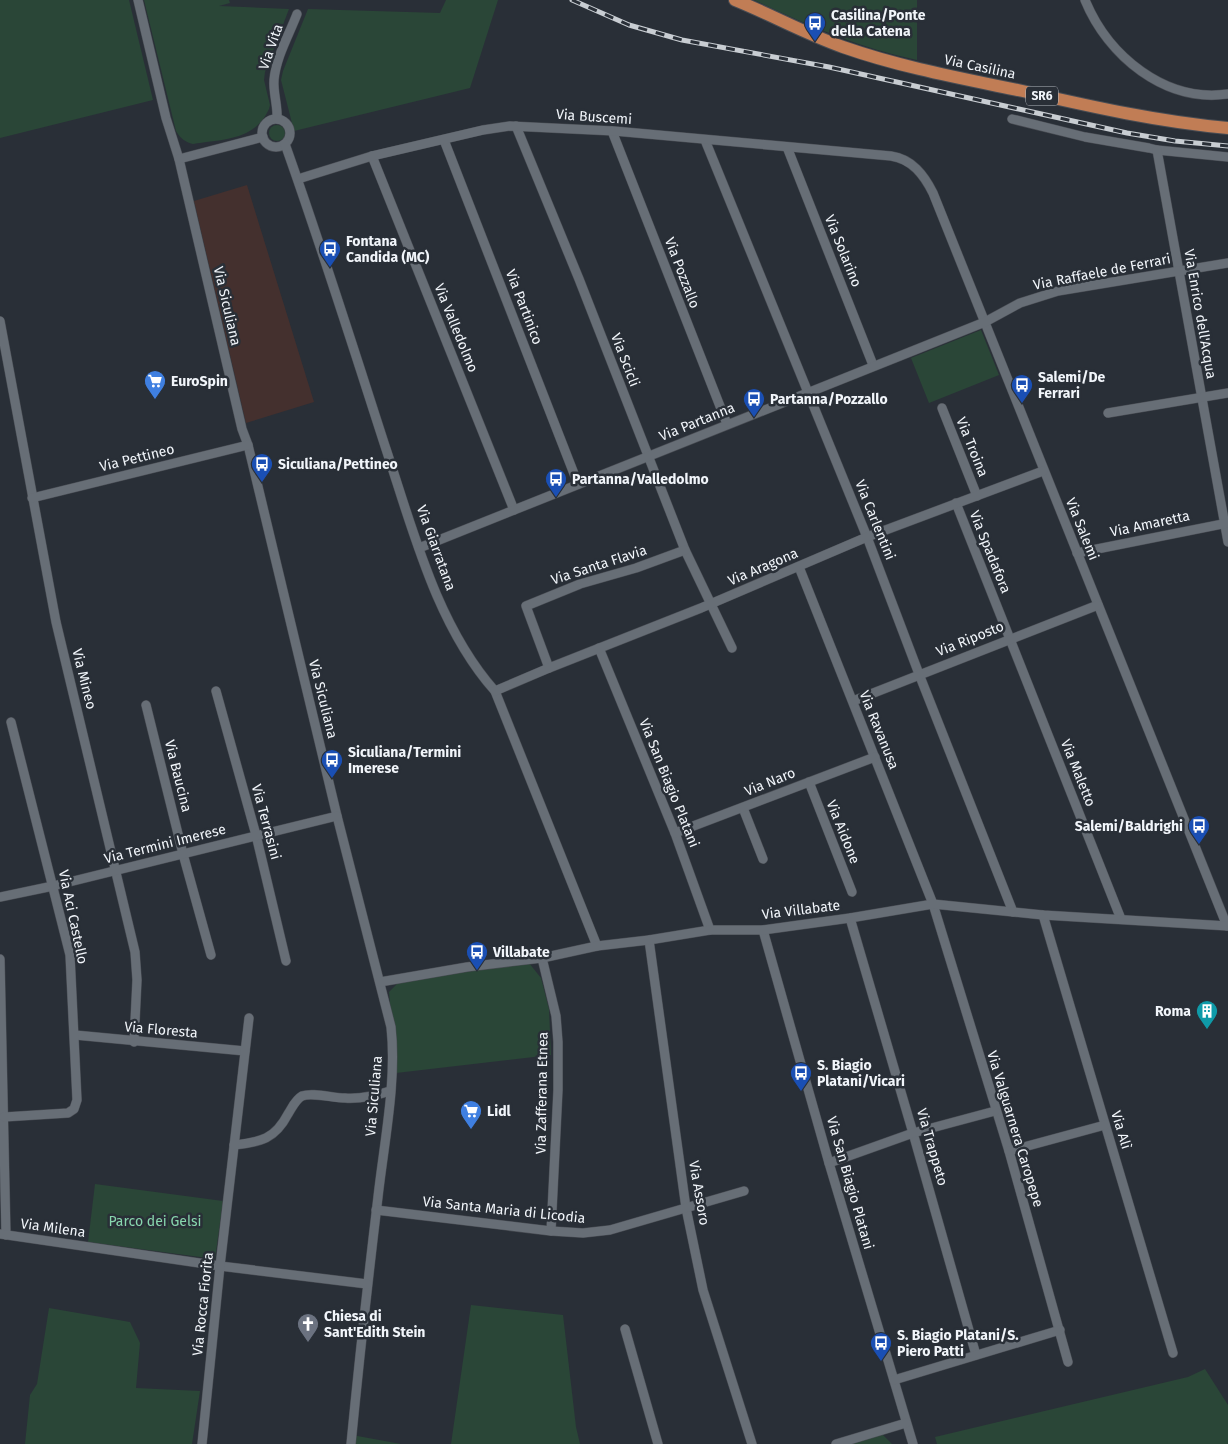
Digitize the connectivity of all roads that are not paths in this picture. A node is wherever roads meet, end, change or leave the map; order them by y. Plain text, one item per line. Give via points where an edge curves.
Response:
1 (138, 0) edge
2 (1085, 0) edge
3 (740, 1) edge
4 (297, 14) dead end
5 (1228, 94) edge
6 (277, 119) junction
7 (1012, 119) dead end
8 (516, 126) junction
9 (1228, 128) edge
10 (612, 131) junction
11 (263, 137) junction
12 (444, 140) junction
13 (705, 140) junction
14 (285, 144) junction
15 (787, 147) junction
16 (1157, 150) junction
17 (372, 156) junction
18 (895, 156) joint
19 (1228, 157) edge
20 (179, 159) junction
21 (298, 179) junction
22 (1228, 263) edge
23 (1178, 271) junction
24 (0, 321) edge
25 (985, 322) junction
26 (873, 365) junction
27 (807, 391) junction
28 (1228, 393) edge
29 (1202, 398) junction
30 (942, 408) dead end
31 (1108, 413) dead end
32 (727, 424) junction
33 (248, 445) junction
34 (647, 456) junction
35 (1043, 471) junction
36 (578, 484) junction
37 (977, 496) junction
38 (32, 498) junction
39 (956, 503) junction
40 (514, 510) junction
41 (1226, 523) edge
42 (867, 537) junction
43 (1228, 542) edge
44 (419, 548) junction
45 (685, 550) junction
46 (1077, 553) junction
47 (799, 567) junction
48 (710, 604) junction
49 (1098, 605) junction
50 (1010, 638) junction
51 (599, 648) junction
52 (732, 648) dead end
53 (549, 668) junction
54 (919, 674) junction
55 (495, 691) junction
56 (216, 692) dead end
57 (853, 701) junction
58 (146, 705) dead end
59 (11, 722) dead end
60 (875, 757) junction
61 (809, 782) junction
62 (743, 808) junction
63 (337, 816) junction
64 (675, 833) junction
65 (256, 835) junction
66 (183, 854) junction
67 (763, 860) dead end
68 (116, 871) junction
69 (53, 886) junction
70 (852, 892) dead end
71 (0, 897) edge
72 (933, 904) junction
73 (1013, 912) junction
74 (1043, 914) junction
75 (850, 918) junction
76 (1121, 919) junction
77 (1227, 926) edge
78 (710, 930) junction
79 (763, 930) junction
80 (649, 940) junction
81 (597, 946) junction
82 (211, 955) dead end
83 (542, 958) junction
84 (0, 959) edge
85 (286, 961) dead end
86 (380, 982) junction
87 (249, 1018) dead end
88 (75, 1035) junction
89 (134, 1042) junction
90 (245, 1051) junction
91 (390, 1091) junction
92 (995, 1111) junction
93 (4, 1117) junction
94 (1105, 1125) junction
95 (913, 1133) junction
96 (234, 1145) junction
97 (1009, 1151) junction
98 (829, 1162) junction
99 (744, 1190) dead end
100 (686, 1208) junction
101 (376, 1210) junction
102 (551, 1231) junction
103 (3, 1234) edge
104 (220, 1266) junction
105 (367, 1284) junction
106 (625, 1329) dead end
107 (1060, 1330) junction
108 (1173, 1353) dead end
109 (976, 1355) junction
110 (1068, 1362) dead end
111 (894, 1380) junction
112 (906, 1423) junction
113 (202, 1444) edge
114 (351, 1444) edge
115 (658, 1444) edge
116 (752, 1444) edge
117 (836, 1444) edge
118 (912, 1444) edge

1 - 20 street, Via Siculiana
2 - 5 street via 1106,38 1143,73 1186,91
3 - 9 main road, Via Casilina / SR6 via 831,42 893,62 1137,115
4 - 6 street, Via Vita via 275,73
6 - 11 street via 265,125
6 - 14 street via 286,123 290,130 290,138
7 - 16 street via 1069,134
8 - 10 street, Via Buscemi
8 - 12 street, Via Buscemi via 489,128
8 - 34 street, Via Scicli
10 - 13 street, Via Buscemi
10 - 32 street, Via Pozzallo
11 - 14 street via 272,147
11 - 20 street
12 - 17 street, Via Buscemi
12 - 36 street, Via Partinico
13 - 15 street, Via Buscemi
13 - 27 street, Via Carlentini
14 - 21 street, Via Giarratana
15 - 18 street, Via Buscemi
15 - 26 street, Via Solarino
16 - 19 street
16 - 23 street, Via Enrico dell'Acqua
17 - 21 street, Via Buscemi
17 - 40 street, Via Valledolmo
18 - 25 street, Via Salemi via 911,164 926,181
20 - 33 street, Via Siculiana
21 - 44 street, Via Giarratana
22 - 23 street, Via Raffaele de Ferrari
23 - 25 street, Via Raffaele de Ferrari via 1050,294 1020,303
23 - 29 street, Via Enrico dell'Acqua
24 - 38 street, Via Mineo
25 - 26 street, Via Partanna
25 - 35 street, Via Salemi
26 - 27 street, Via Partanna
27 - 32 street, Via Partanna
27 - 42 street, Via Carlentini
28 - 29 street
29 - 31 street
29 - 41 street, Via Enrico dell'Acqua
30 - 37 street, Via Troina
32 - 34 street, Via Partanna
33 - 38 street, Via Pettineo
33 - 63 street, Via Siculiana
34 - 36 street, Via Partanna
34 - 45 street, Via Scicli
35 - 37 street, Via Aragona
35 - 46 street, Via Salemi
36 - 40 street, Via Partanna
37 - 39 street, Via Aragona
38 - 68 street, Via Mineo via 56,622
39 - 42 street, Via Aragona
39 - 50 street, Via Spadafora
40 - 44 street, Via Partanna
41 - 43 street, Via Enrico dell'Acqua
41 - 46 street, Via Amaretta
42 - 47 street, Via Aragona
42 - 54 street, Via Carlentini
44 - 55 street, Via Giarratana via 453,628 472,663
45 - 48 street, Via Scicli
45 - 53 street, Via Santa Flavia via 580,584 526,606
46 - 49 street, Via Salemi
47 - 48 street, Via Aragona
47 - 57 street, Via Ravanusa
48 - 51 street, Via Aragona
48 - 52 street, Via Scicli
49 - 50 street, Via Riposto
49 - 77 street, Via Salemi
50 - 54 street, Via Riposto
50 - 76 street, Via Maletto
51 - 53 street, Via Aragona
51 - 64 street, Via San Biagio Platani
53 - 55 street, Via Aragona
54 - 57 street, Via Riposto
54 - 73 street, Via Carlentini
55 - 81 street, Via Giarratana
56 - 65 street, Via Terrasini
57 - 60 street, Via Ravanusa
58 - 66 street, Via Baucina
59 - 69 street, Via Aci Castello
60 - 61 street, Via Naro
60 - 72 street, Via Ravanusa
61 - 62 street, Via Naro
61 - 70 street, Via Aidone
62 - 64 street, Via Naro
62 - 67 street
63 - 65 street, Via Termini Imerese
63 - 86 street, Via Siculiana
64 - 78 street, Via San Biagio Platani
65 - 66 street, Via Termini Imerese
65 - 85 street, Via Terrasini
66 - 68 street, Via Termini Imerese
66 - 82 street, Via Baucina
68 - 69 street, Via Termini Imerese
68 - 89 street, Via Mineo via 137,967
69 - 71 street, Via Termini Imerese
69 - 88 street, Via Aci Castello via 70,955
72 - 73 street, Via Villabate
72 - 75 street, Via Villabate
72 - 92 street, Via Valguarnera Caropepe
73 - 74 street, Via Villabate
74 - 76 street, Via Villabate
74 - 94 street, Via Alì
75 - 79 street, Via Villabate
75 - 95 street, Via Trappeto
76 - 77 street, Via Villabate
78 - 79 street, Via Villabate
78 - 80 street, Via Villabate
79 - 98 street, Via San Biagio Platani
80 - 81 street, Via Villabate
80 - 100 street, Via Assoro
81 - 83 street, Via Villabate
83 - 86 street, Via Villabate
83 - 102 street, Via Zafferana Etnea via 556,1016 558,1042
84 - 93 street
86 - 91 street, Via Siculiana via 391,1032
87 - 90 street, Via Rocca Fiorita
88 - 89 street, Via Floresta
88 - 93 street, Via Aci Castello via 77,1100 74,1109 65,1114
89 - 90 street, Via Floresta
90 - 96 street, Via Rocca Fiorita
91 - 96 street via 358,1098 301,1097 280,1128 270,1136
91 - 101 street, Via Siculiana
92 - 95 street
92 - 97 street, Via Valguarnera Caropepe
93 - 103 street
94 - 97 street
94 - 108 street, Via Alì
95 - 98 street
95 - 109 street, Via Trappeto
96 - 104 street, Via Rocca Fiorita
97 - 107 street, Via Valguarnera Caropepe
98 - 111 street, Via San Biagio Platani
99 - 100 street, Via Santa Maria di Licodia
100 - 102 street, Via Santa Maria di Licodia via 610,1230 583,1233
100 - 116 street, Via Assoro via 703,1290
101 - 102 street, Via Santa Maria di Licodia
101 - 105 street, Via Siculiana
103 - 104 street, Via Milena
104 - 105 street, Via Milena
104 - 113 street, Via Rocca Fiorita
105 - 114 street, Via Siculiana
106 - 115 street
107 - 109 street
107 - 110 street, Via Valguarnera Caropepe
109 - 111 street
111 - 112 street, Via San Biagio Platani
112 - 117 street
112 - 118 street, Via San Biagio Platani

